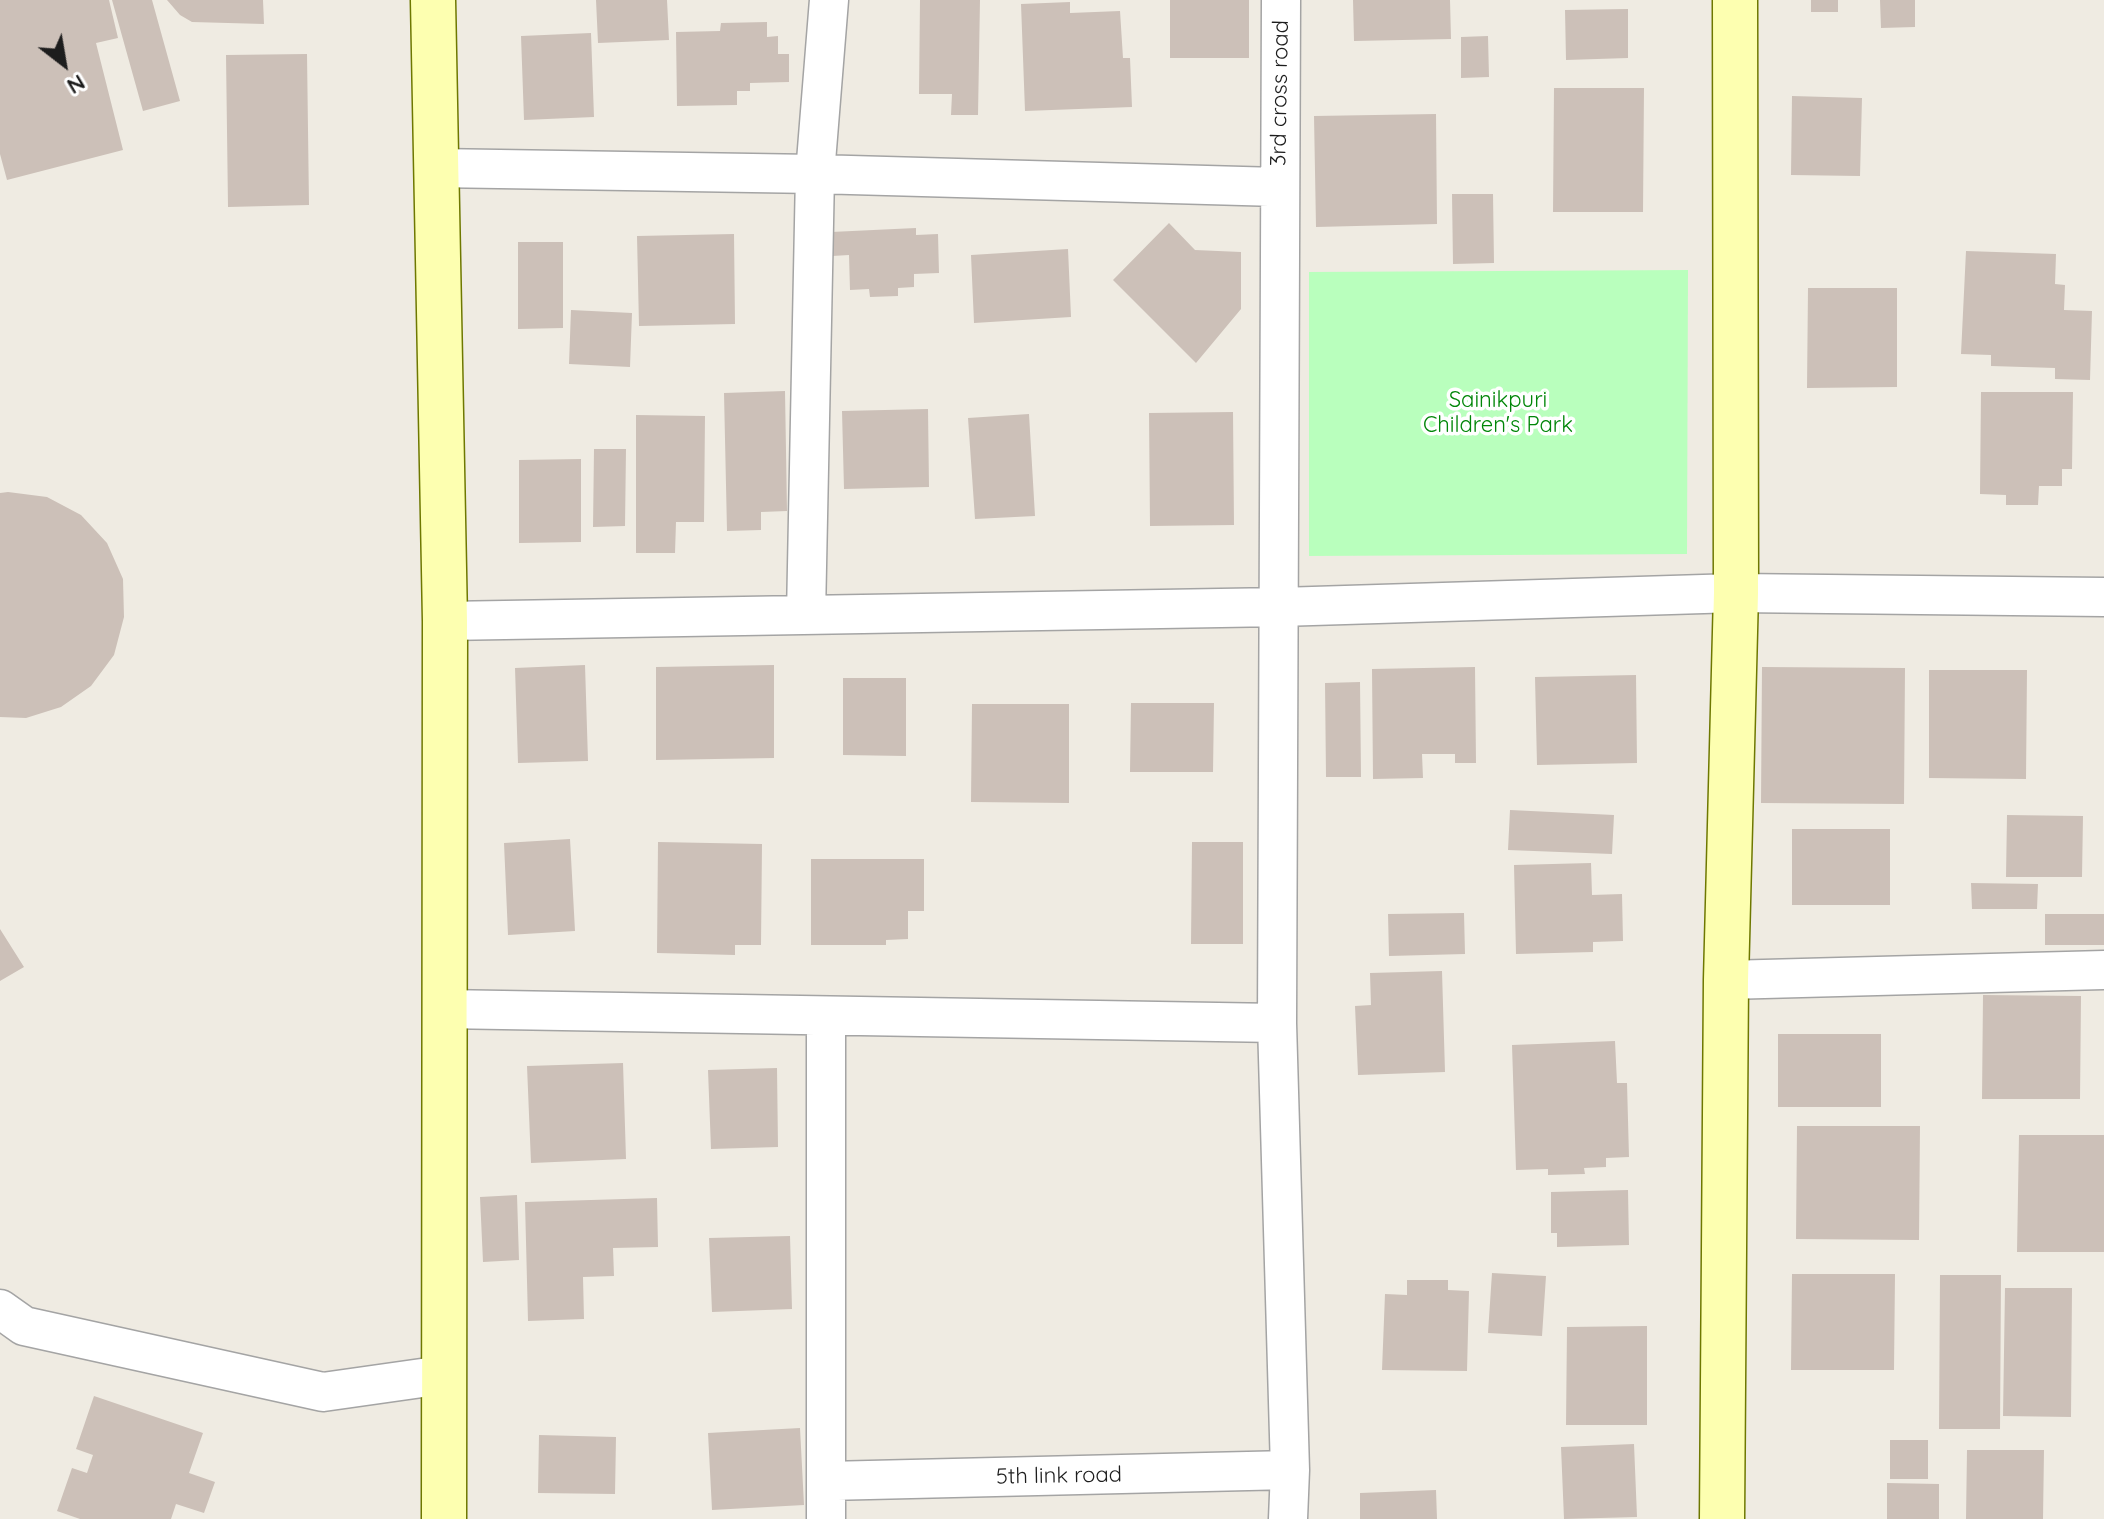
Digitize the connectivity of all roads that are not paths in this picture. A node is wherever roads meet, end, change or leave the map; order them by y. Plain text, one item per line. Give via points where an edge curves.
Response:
1 (433, 0) edge
2 (829, 0) edge
3 (1281, 0) edge
4 (1735, 0) edge
5 (436, 168) junction
6 (815, 174) junction
7 (1278, 187) junction
8 (1736, 593) junction
9 (2104, 597) edge
10 (1280, 607) junction
11 (806, 615) junction
12 (445, 621) junction
13 (2104, 970) edge
14 (1726, 980) junction
15 (443, 1009) junction
16 (826, 1017) junction
17 (1277, 1023) junction
18 (0, 1309) edge
19 (443, 1375) junction
20 (1290, 1470) junction
21 (827, 1481) junction
22 (444, 1519) edge
23 (826, 1519) edge
24 (1288, 1519) edge
25 (1722, 1519) edge

1 - 5 street
2 - 6 street
3 - 7 street, 3rd cross road
4 - 8 street
5 - 6 street
5 - 12 street
6 - 7 street
6 - 11 street
7 - 10 street, 3rd cross road
8 - 9 street
8 - 10 street
8 - 14 street
10 - 11 street
10 - 17 street, 3rd cross road
11 - 12 street
12 - 15 street
13 - 14 street
14 - 25 street
15 - 16 street
15 - 19 street
16 - 17 street
16 - 21 street
17 - 20 street, 3rd cross road
18 - 19 street via 24,1326 323,1392
19 - 22 street
20 - 21 street, 5th link road
20 - 24 street, 3rd cross road
21 - 23 street

